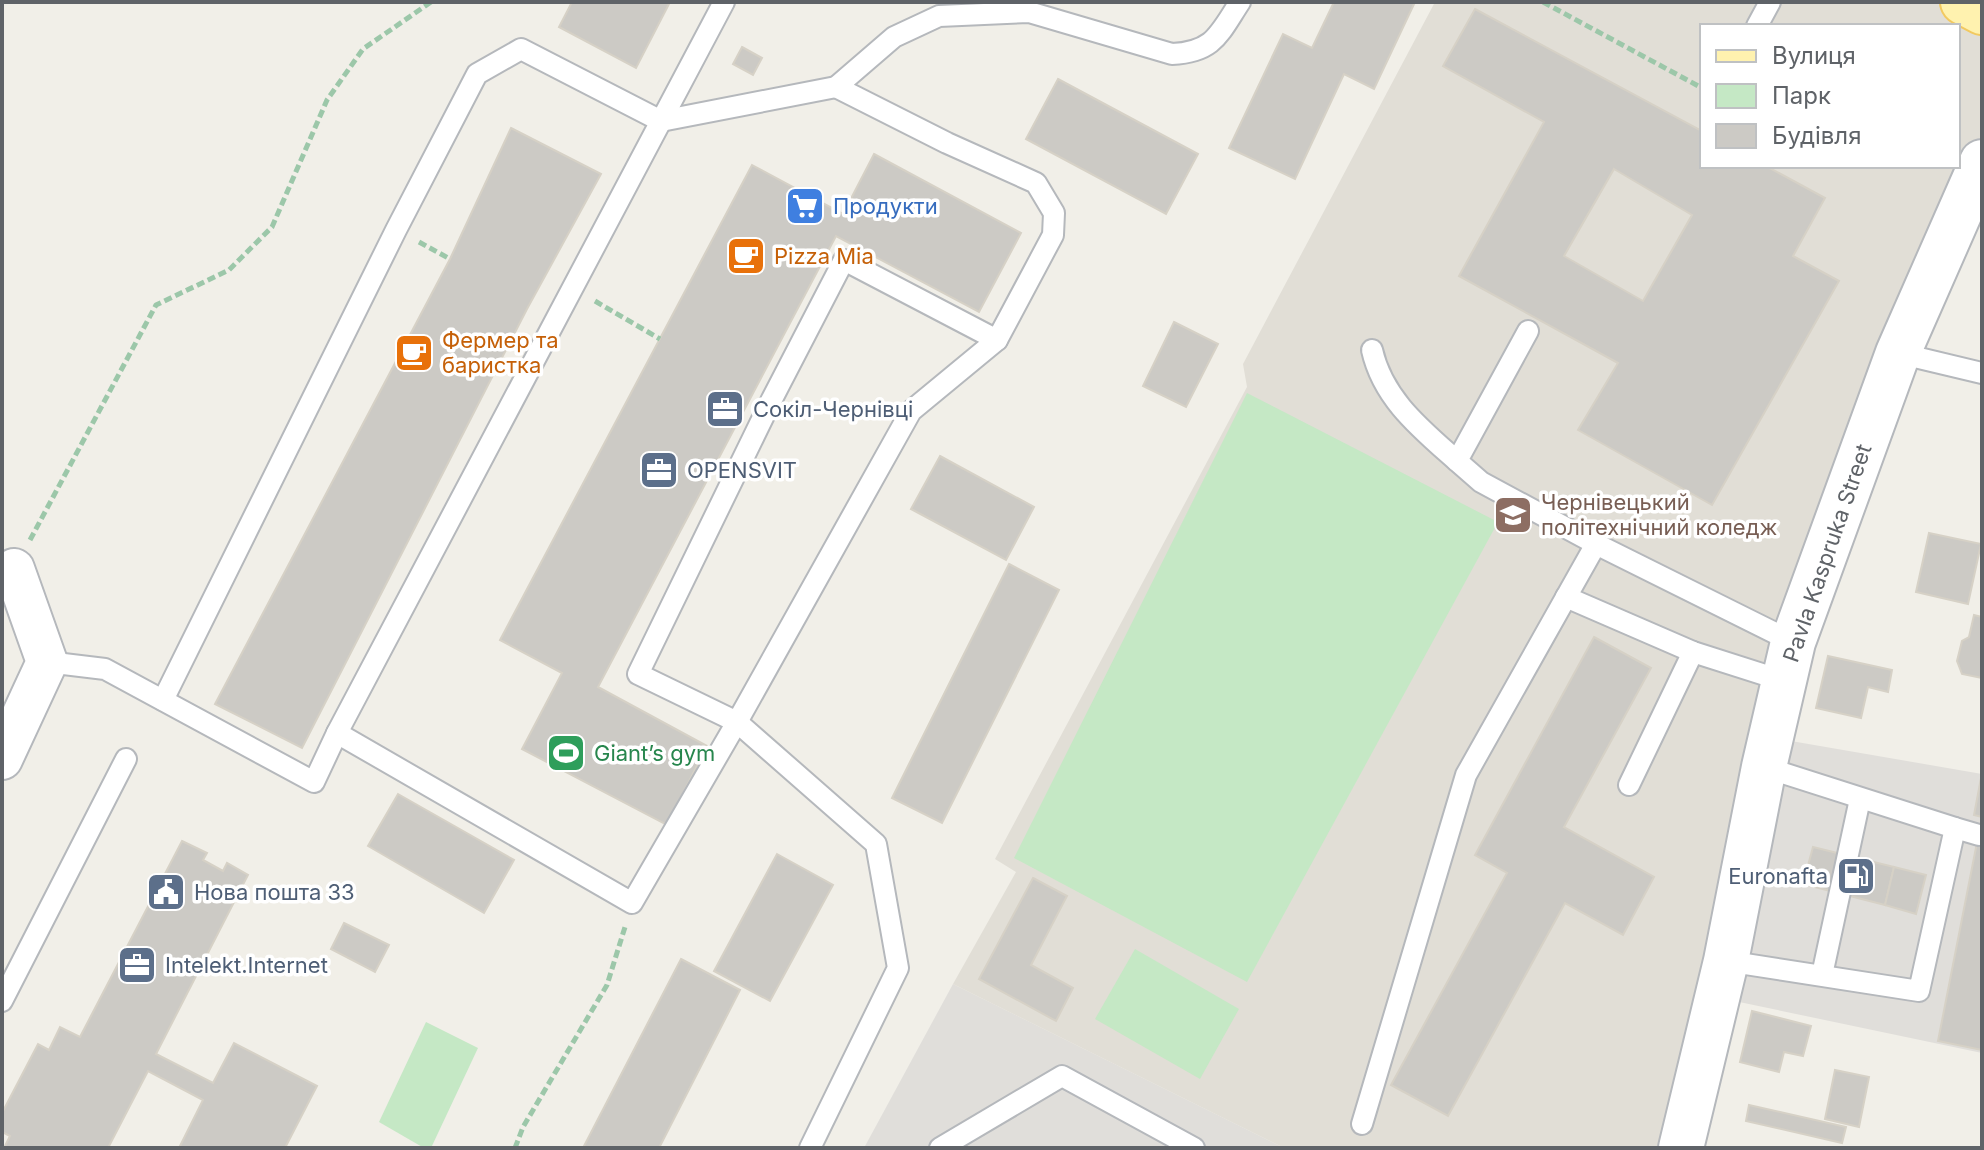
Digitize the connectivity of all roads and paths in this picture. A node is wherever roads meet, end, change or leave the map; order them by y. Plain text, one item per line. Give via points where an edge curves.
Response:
1 (431, 2) edge
2 (724, 2) edge
3 (1240, 2) edge
4 (1543, 2) edge
5 (1770, 2) edge
6 (1963, 2) edge
7 (1982, 12) edge
8 (1758, 24) edge
9 (836, 87) junction
10 (1700, 87) edge
11 (661, 121) junction
12 (1982, 162) edge
13 (573, 289) junction
14 (1528, 331) dead end
15 (660, 339) dead end
16 (997, 340) junction
17 (1372, 350) dead end
18 (1898, 353) junction
19 (1982, 373) edge
20 (1457, 461) junction
21 (1596, 544) junction
22 (14, 569) joint
23 (1566, 597) junction
24 (1693, 652) junction
25 (47, 662) junction
26 (1789, 662) junction
27 (163, 700) junction
28 (737, 722) junction
29 (337, 733) junction
30 (2, 759) edge
31 (126, 759) dead end
32 (1764, 767) junction
33 (1629, 785) dead end
34 (1860, 799) junction
35 (1955, 828) junction
36 (1979, 835) dead end
37 (632, 903) junction
38 (1726, 961) junction
39 (1822, 975) junction
40 (2, 1001) edge
41 (1362, 1124) dead end
42 (515, 1148) edge
43 (810, 1148) edge
44 (940, 1148) edge
45 (1194, 1148) edge
46 (1681, 1148) edge

1 - 22 path via 363,49 327,100 272,227 229,270 156,305
2 - 11 lane
3 - 9 lane via 1213,42 1182,54 1029,12 939,16 894,37
4 - 10 path
5 - 8 lane
6 - 7 main road
9 - 11 lane
9 - 16 lane via 1036,183 1054,213 1053,235
11 - 13 lane
11 - 27 lane via 521,49 477,74
12 - 18 street, Pavla Kaspruka Street
13 - 15 path
13 - 29 lane
14 - 20 lane
16 - 28 lane via 911,411
16 - 28 lane via 844,260 638,674
17 - 20 lane via 1389,393
18 - 19 lane
18 - 26 street, Pavla Kaspruka Street
20 - 21 lane via 1481,482
21 - 23 lane
21 - 26 lane
22 - 25 street
23 - 24 lane
23 - 41 lane via 1466,775
24 - 26 lane
24 - 33 lane
25 - 27 lane via 105,669
25 - 30 street
26 - 32 street, Pavla Kaspruka Street
27 - 29 lane via 314,782
28 - 37 lane
28 - 43 lane via 876,844 898,968
29 - 37 lane
31 - 40 lane
32 - 34 lane
32 - 38 street, Pavla Kaspruka Street
34 - 35 lane
34 - 39 lane
35 - 36 lane
35 - 39 lane via 1919,991
37 - 42 path via 607,985
38 - 39 lane
38 - 46 street, Pavla Kaspruka Street
44 - 45 lane via 1062,1076

